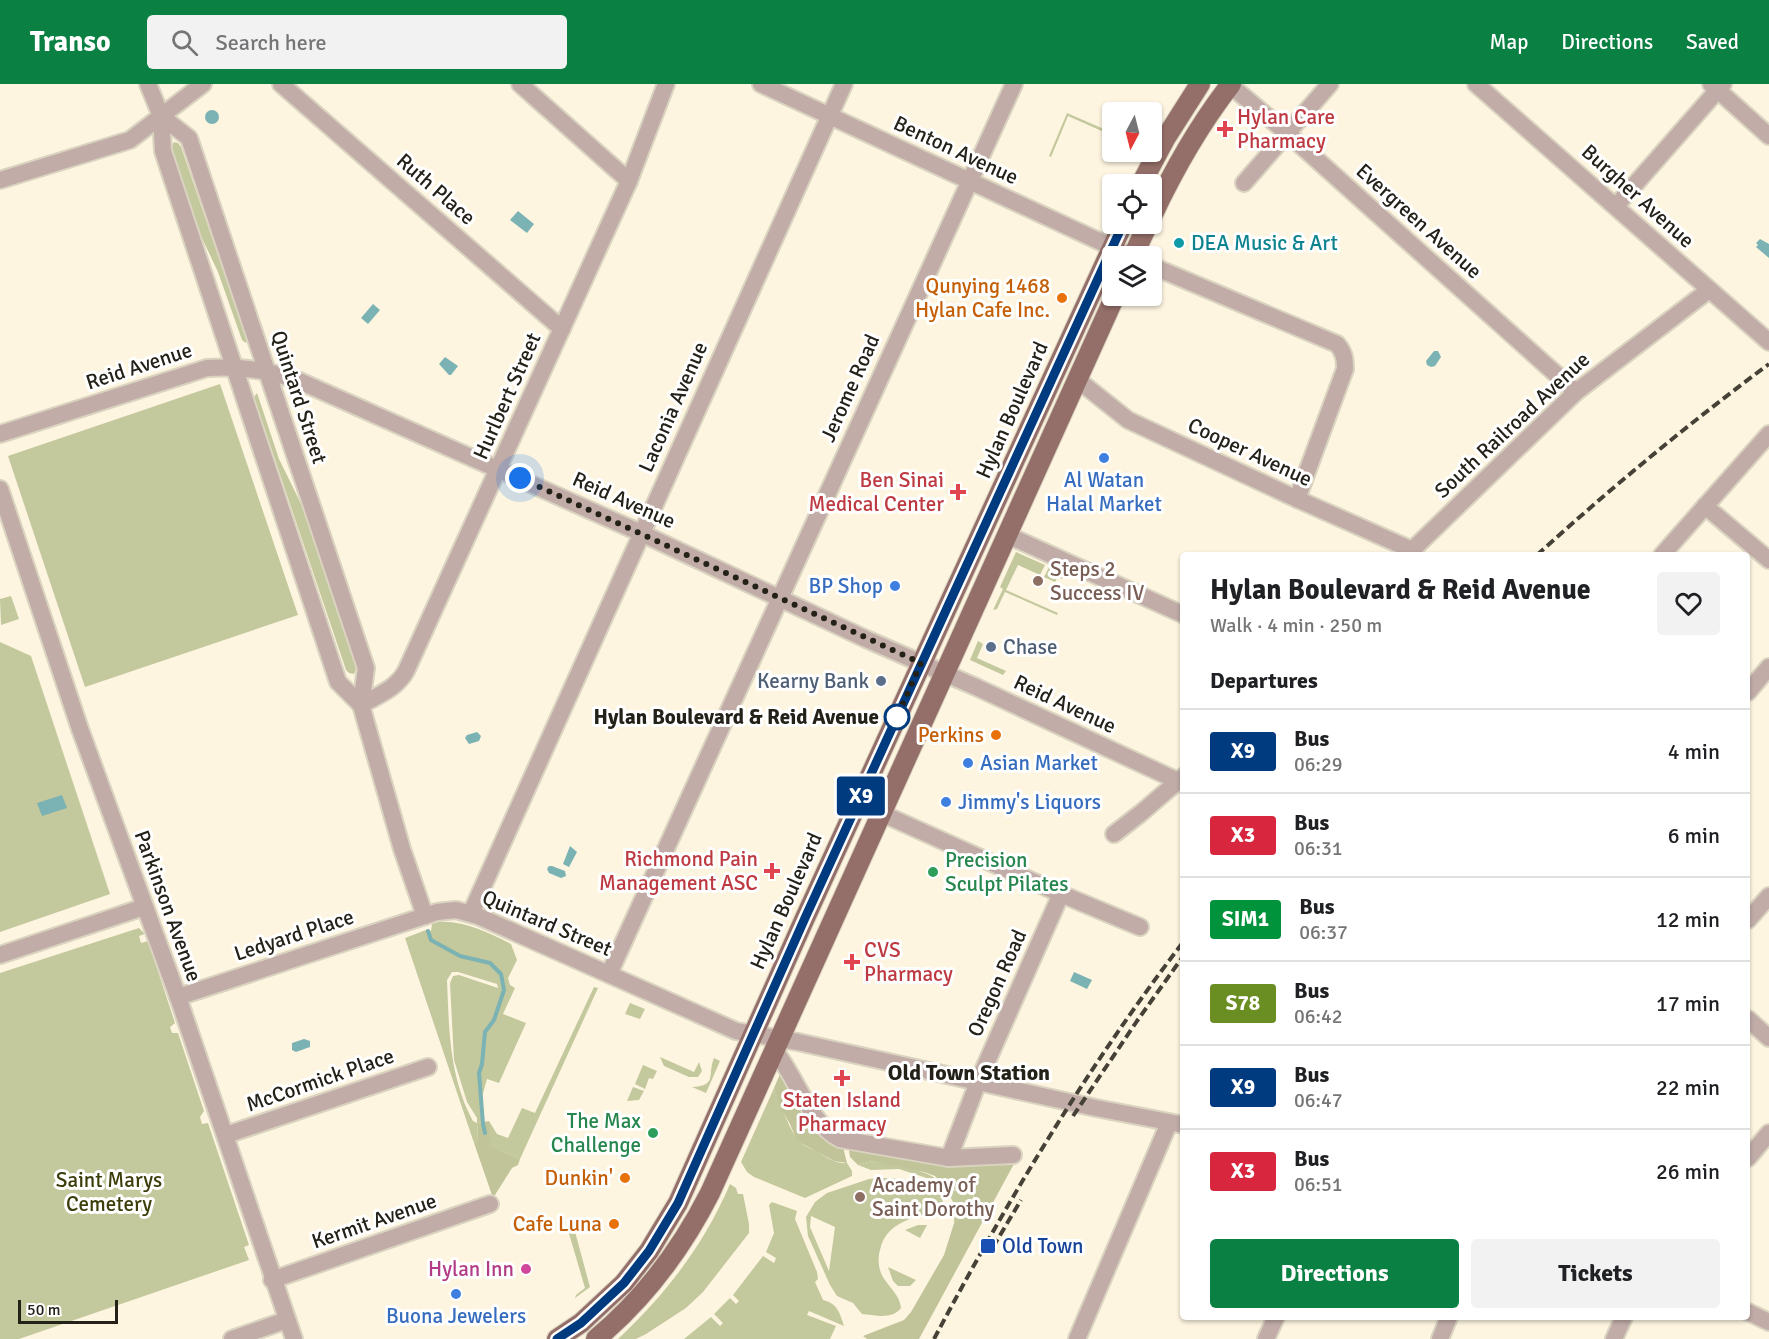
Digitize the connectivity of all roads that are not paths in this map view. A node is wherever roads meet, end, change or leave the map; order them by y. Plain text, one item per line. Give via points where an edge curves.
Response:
1 (148, 84) edge
2 (203, 84) edge
3 (281, 84) edge
4 (520, 84) edge
5 (666, 84) edge
6 (761, 84) edge
7 (843, 84) edge
8 (1014, 84) edge
9 (1200, 84) edge
10 (1230, 84) edge
11 (1330, 84) edge
12 (1476, 84) edge
13 (1717, 86) edge
14 (161, 116) junction
15 (830, 117) junction
16 (1287, 133) junction
17 (1769, 136) edge
18 (1146, 174) edge
19 (0, 180) edge
20 (629, 181) junction
21 (969, 181) junction
22 (1244, 183) dead end
23 (1162, 196) edge
24 (1616, 207) junction
25 (1110, 246) edge
26 (1102, 269) edge
27 (1162, 270) edge
28 (1709, 290) junction
29 (1111, 306) edge
30 (562, 329) junction
31 (1769, 342) edge
32 (235, 366) junction
33 (266, 371) junction
34 (1078, 380) junction
35 (1576, 392) junction
36 (0, 434) edge
37 (1769, 434) edge
38 (500, 469) junction
39 (0, 489) edge
40 (1297, 499) junction
41 (1705, 506) junction
42 (641, 533) junction
43 (1007, 535) junction
44 (1409, 552) edge
45 (1665, 552) edge
46 (1769, 560) edge
47 (780, 597) junction
48 (1180, 613) edge
49 (921, 663) junction
50 (1769, 667) edge
51 (945, 673) junction
52 (1750, 690) edge
53 (361, 705) junction
54 (1180, 779) edge
55 (1180, 780) edge
56 (883, 814) junction
57 (1113, 834) dead end
58 (1061, 894) junction
59 (1769, 896) edge
60 (144, 907) junction
61 (471, 913) junction
62 (425, 916) junction
63 (1750, 918) edge
64 (1140, 927) dead end
65 (0, 956) edge
66 (609, 974) junction
67 (178, 997) junction
68 (1750, 1021) edge
69 (752, 1035) junction
70 (1769, 1038) edge
71 (777, 1045) junction
72 (428, 1067) dead end
73 (978, 1082) junction
74 (1176, 1124) edge
75 (1769, 1133) edge
76 (226, 1135) junction
77 (1013, 1155) dead end
78 (1750, 1156) edge
79 (949, 1158) junction
80 (490, 1204) dead end
81 (272, 1280) junction
82 (1750, 1313) edge
83 (287, 1320) junction
84 (1275, 1320) edge
85 (1448, 1320) edge
86 (1623, 1320) edge
87 (1769, 1322) edge
88 (232, 1339) edge
89 (294, 1339) edge
90 (557, 1339) edge
91 (596, 1339) edge
92 (1077, 1339) edge
93 (1266, 1339) edge
94 (1440, 1339) edge
95 (1614, 1339) edge

1 - 14 street, Quintard Street
2 - 14 street
3 - 30 street, Ruth Place
4 - 20 street
5 - 20 street, Hurlbert Street
6 - 15 street, Benton Avenue
7 - 15 street, Laconia Avenue
8 - 21 street, Jerome Road
9 - 18 main road
10 - 16 street, Evergreen Avenue
10 - 23 main road via 1184,152
11 - 16 street
12 - 24 street, Burgher Avenue
13 - 17 street
13 - 24 street
14 - 19 street via 130,140
14 - 32 street, Quintard Street via 163,151
14 - 33 street, Quintard Street via 189,138
15 - 21 street, Benton Avenue
15 - 42 street, Laconia Avenue
16 - 22 street
16 - 35 street, Evergreen Avenue
20 - 30 street, Hurlbert Street
21 - 25 street, Benton Avenue
21 - 47 street, Jerome Road
24 - 28 street, Burgher Avenue
26 - 49 main road, Hylan Boulevard
27 - 40 street via 1341,348 1345,369
28 - 31 street, Burgher Avenue
28 - 35 street, South Railroad Avenue
29 - 34 main road
30 - 38 street, Hurlbert Street
32 - 33 street, Reid Avenue
32 - 36 street, Reid Avenue via 207,368
32 - 53 street, Quintard Street via 338,682
33 - 38 street, Reid Avenue via 297,380
33 - 53 street, Quintard Street via 366,668
34 - 40 street, Cooper Avenue via 1128,420
34 - 43 main road
35 - 44 street, South Railroad Avenue
37 - 41 street
38 - 42 street, Reid Avenue
38 - 53 street, Hurlbert Street via 401,680
39 - 60 street, Parkinson Avenue
40 - 44 street, Cooper Avenue
41 - 45 street
41 - 46 street
42 - 47 street, Reid Avenue
42 - 61 street, Laconia Avenue
43 - 48 street
43 - 51 main road
47 - 49 street, Reid Avenue
47 - 66 street, Jerome Road
49 - 51 street, Reid Avenue
49 - 69 main road, Hylan Boulevard
50 - 52 street
51 - 54 street, Reid Avenue
51 - 56 main road
53 - 62 street, Quintard Street
55 - 57 street
56 - 58 street
56 - 71 main road
58 - 64 street
58 - 73 street, Oregon Road
59 - 63 street
60 - 65 street
60 - 67 street, Parkinson Avenue
61 - 62 street, Quintard Street via 442,911
61 - 66 street, Quintard Street
62 - 67 street, Ledyard Place
66 - 69 street, Quintard Street
67 - 76 street, Parkinson Avenue
68 - 70 street
69 - 71 street, Quintard Street
69 - 90 main road, Hylan Boulevard via 681,1197 657,1240 612,1295
71 - 73 street, Quintard Street
71 - 79 street via 814,1116 829,1133 852,1142
71 - 91 main road via 710,1193 683,1242 650,1287
72 - 76 street, McCormick Place
73 - 74 street, Quintard Street
73 - 79 street, Oregon Road
74 - 92 street
75 - 78 street
76 - 81 street, Parkinson Avenue
77 - 79 street
80 - 81 street, Kermit Avenue
81 - 83 street, Parkinson Avenue
82 - 87 street
83 - 88 street
83 - 89 street, Parkinson Avenue
84 - 93 street
85 - 94 street
86 - 95 street

